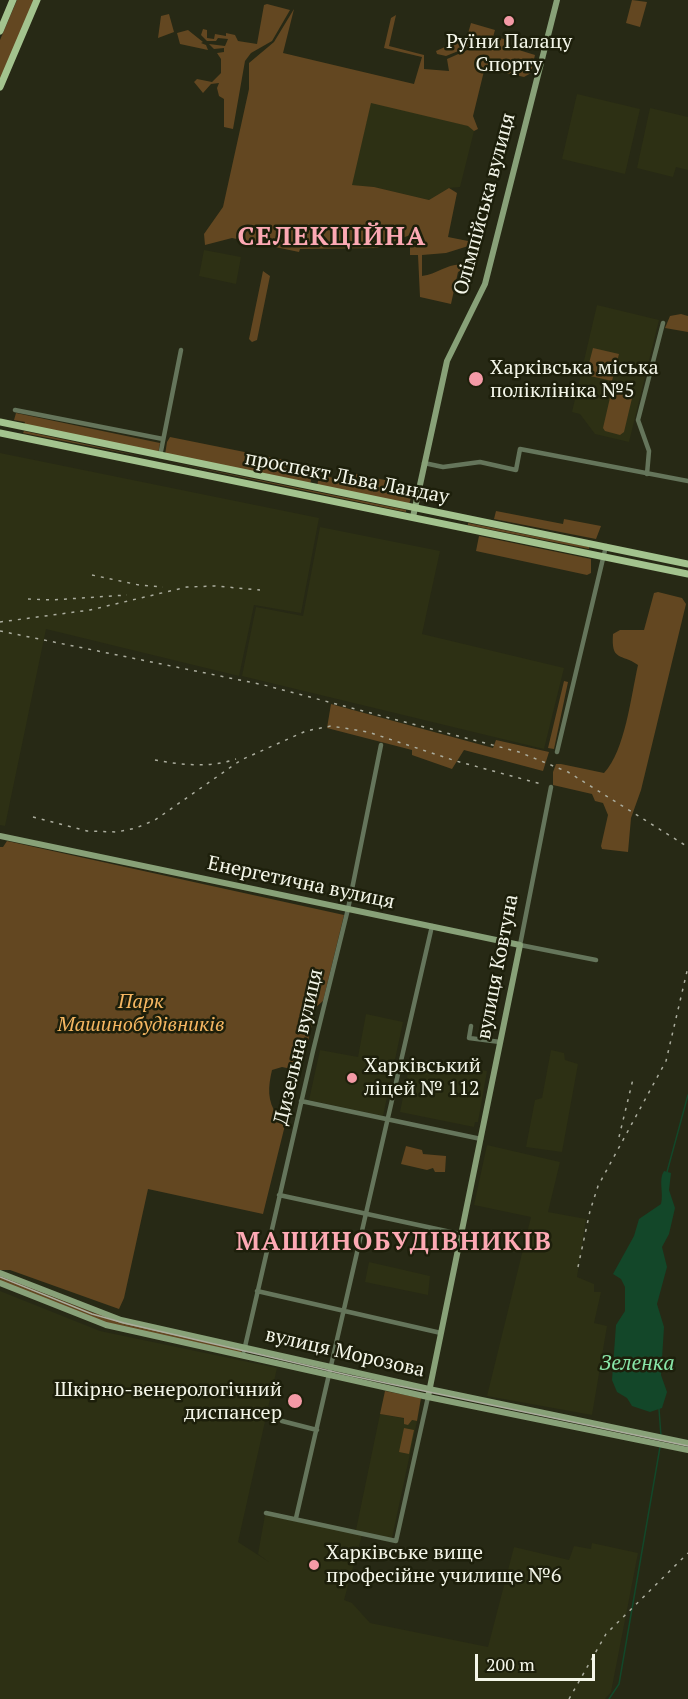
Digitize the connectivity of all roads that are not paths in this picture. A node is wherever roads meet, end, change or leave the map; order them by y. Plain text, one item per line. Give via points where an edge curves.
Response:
1 (13, 0) edge
2 (37, 0) edge
3 (557, 0) edge
4 (0, 31) edge
5 (0, 87) edge
6 (663, 323) dead end
7 (181, 350) dead end
8 (15, 410) dead end
9 (0, 422) edge
10 (0, 433) edge
11 (163, 439) junction
12 (160, 456) junction
13 (424, 463) junction
14 (158, 465) junction
15 (647, 474) junction
16 (688, 481) edge
17 (414, 508) junction
18 (429, 511) junction
19 (413, 517) junction
20 (427, 520) junction
21 (606, 546) junction
22 (604, 556) junction
23 (688, 564) edge
24 (688, 574) edge
25 (381, 745) dead end
26 (557, 752) dead end
27 (551, 787) dead end
28 (0, 836) edge
29 (348, 909) junction
30 (432, 926) junction
31 (520, 945) junction
32 (596, 960) dead end
33 (471, 1026) dead end
34 (500, 1042) junction
35 (301, 1101) junction
36 (389, 1119) junction
37 (481, 1138) junction
38 (279, 1195) junction
39 (368, 1213) junction
40 (460, 1234) junction
41 (0, 1273) edge
42 (0, 1283) edge
43 (257, 1291) junction
44 (345, 1311) junction
45 (441, 1333) junction
46 (245, 1347) junction
47 (243, 1356) junction
48 (333, 1367) junction
49 (330, 1375) junction
50 (429, 1389) junction
51 (428, 1397) junction
52 (282, 1421) dead end
53 (317, 1430) junction
54 (660, 1441) junction
55 (688, 1443) edge
56 (688, 1450) edge
57 (266, 1513) dead end
58 (296, 1518) junction

1 - 4 main road
2 - 5 main road
3 - 13 street, Олімпійська вулиця via 485,284 448,359
6 - 15 street via 638,420 649,451
7 - 11 street
8 - 11 street
9 - 12 main road, проспект Льва Ландау
10 - 14 main road, проспект Льва Ландау
11 - 12 street
12 - 14 main road
12 - 17 main road, проспект Льва Ландау
13 - 15 street via 443,467 480,462 516,470 520,450
13 - 17 street, Олімпійська вулиця
14 - 19 main road, проспект Льва Ландау
15 - 16 street
17 - 18 main road, проспект Льва Ландау
17 - 19 street, Олімпійська вулиця
18 - 20 main road
18 - 21 main road, проспект Льва Ландау
19 - 20 main road, проспект Льва Ландау
20 - 22 main road, проспект Льва Ландау
21 - 22 street
21 - 23 main road, проспект Льва Ландау
22 - 24 main road, проспект Льва Ландау
22 - 26 street
25 - 29 street, Дизельна вулиця
27 - 31 street, вулиця Ковтуна
28 - 29 street, Енергетична вулиця
29 - 30 street, Енергетична вулиця
29 - 35 street, Дизельна вулиця
30 - 31 street, Енергетична вулиця
30 - 36 street
31 - 32 street, Енергетична вулиця
31 - 34 street, вулиця Ковтуна
33 - 34 street via 469,1038
34 - 37 street, вулиця Ковтуна
35 - 36 street
35 - 38 street, Дизельна вулиця
36 - 37 street
36 - 39 street
37 - 40 street, вулиця Ковтуна
38 - 39 street
38 - 43 street, Дизельна вулиця
39 - 40 street
39 - 44 street
40 - 45 street, вулиця Ковтуна
41 - 46 street, вулиця Морозова via 121,1320
42 - 47 street, вулиця Морозова via 106,1325
43 - 44 street
43 - 46 street, Дизельна вулиця
44 - 45 street
44 - 48 street
45 - 50 street, вулиця Ковтуна
46 - 47 street, Дизельна вулиця
46 - 48 street, вулиця Морозова
47 - 49 street, вулиця Морозова
48 - 49 street
48 - 50 street, вулиця Морозова
49 - 51 street, вулиця Морозова
49 - 53 street
50 - 51 street, вулиця Ковтуна
50 - 54 street, вулиця Морозова
51 - 54 street, вулиця Морозова
51 - 58 street, вулиця Ковтуна via 396,1541
52 - 53 street
53 - 58 street
54 - 55 street, вулиця Морозова
54 - 56 street, вулиця Морозова
57 - 58 street

